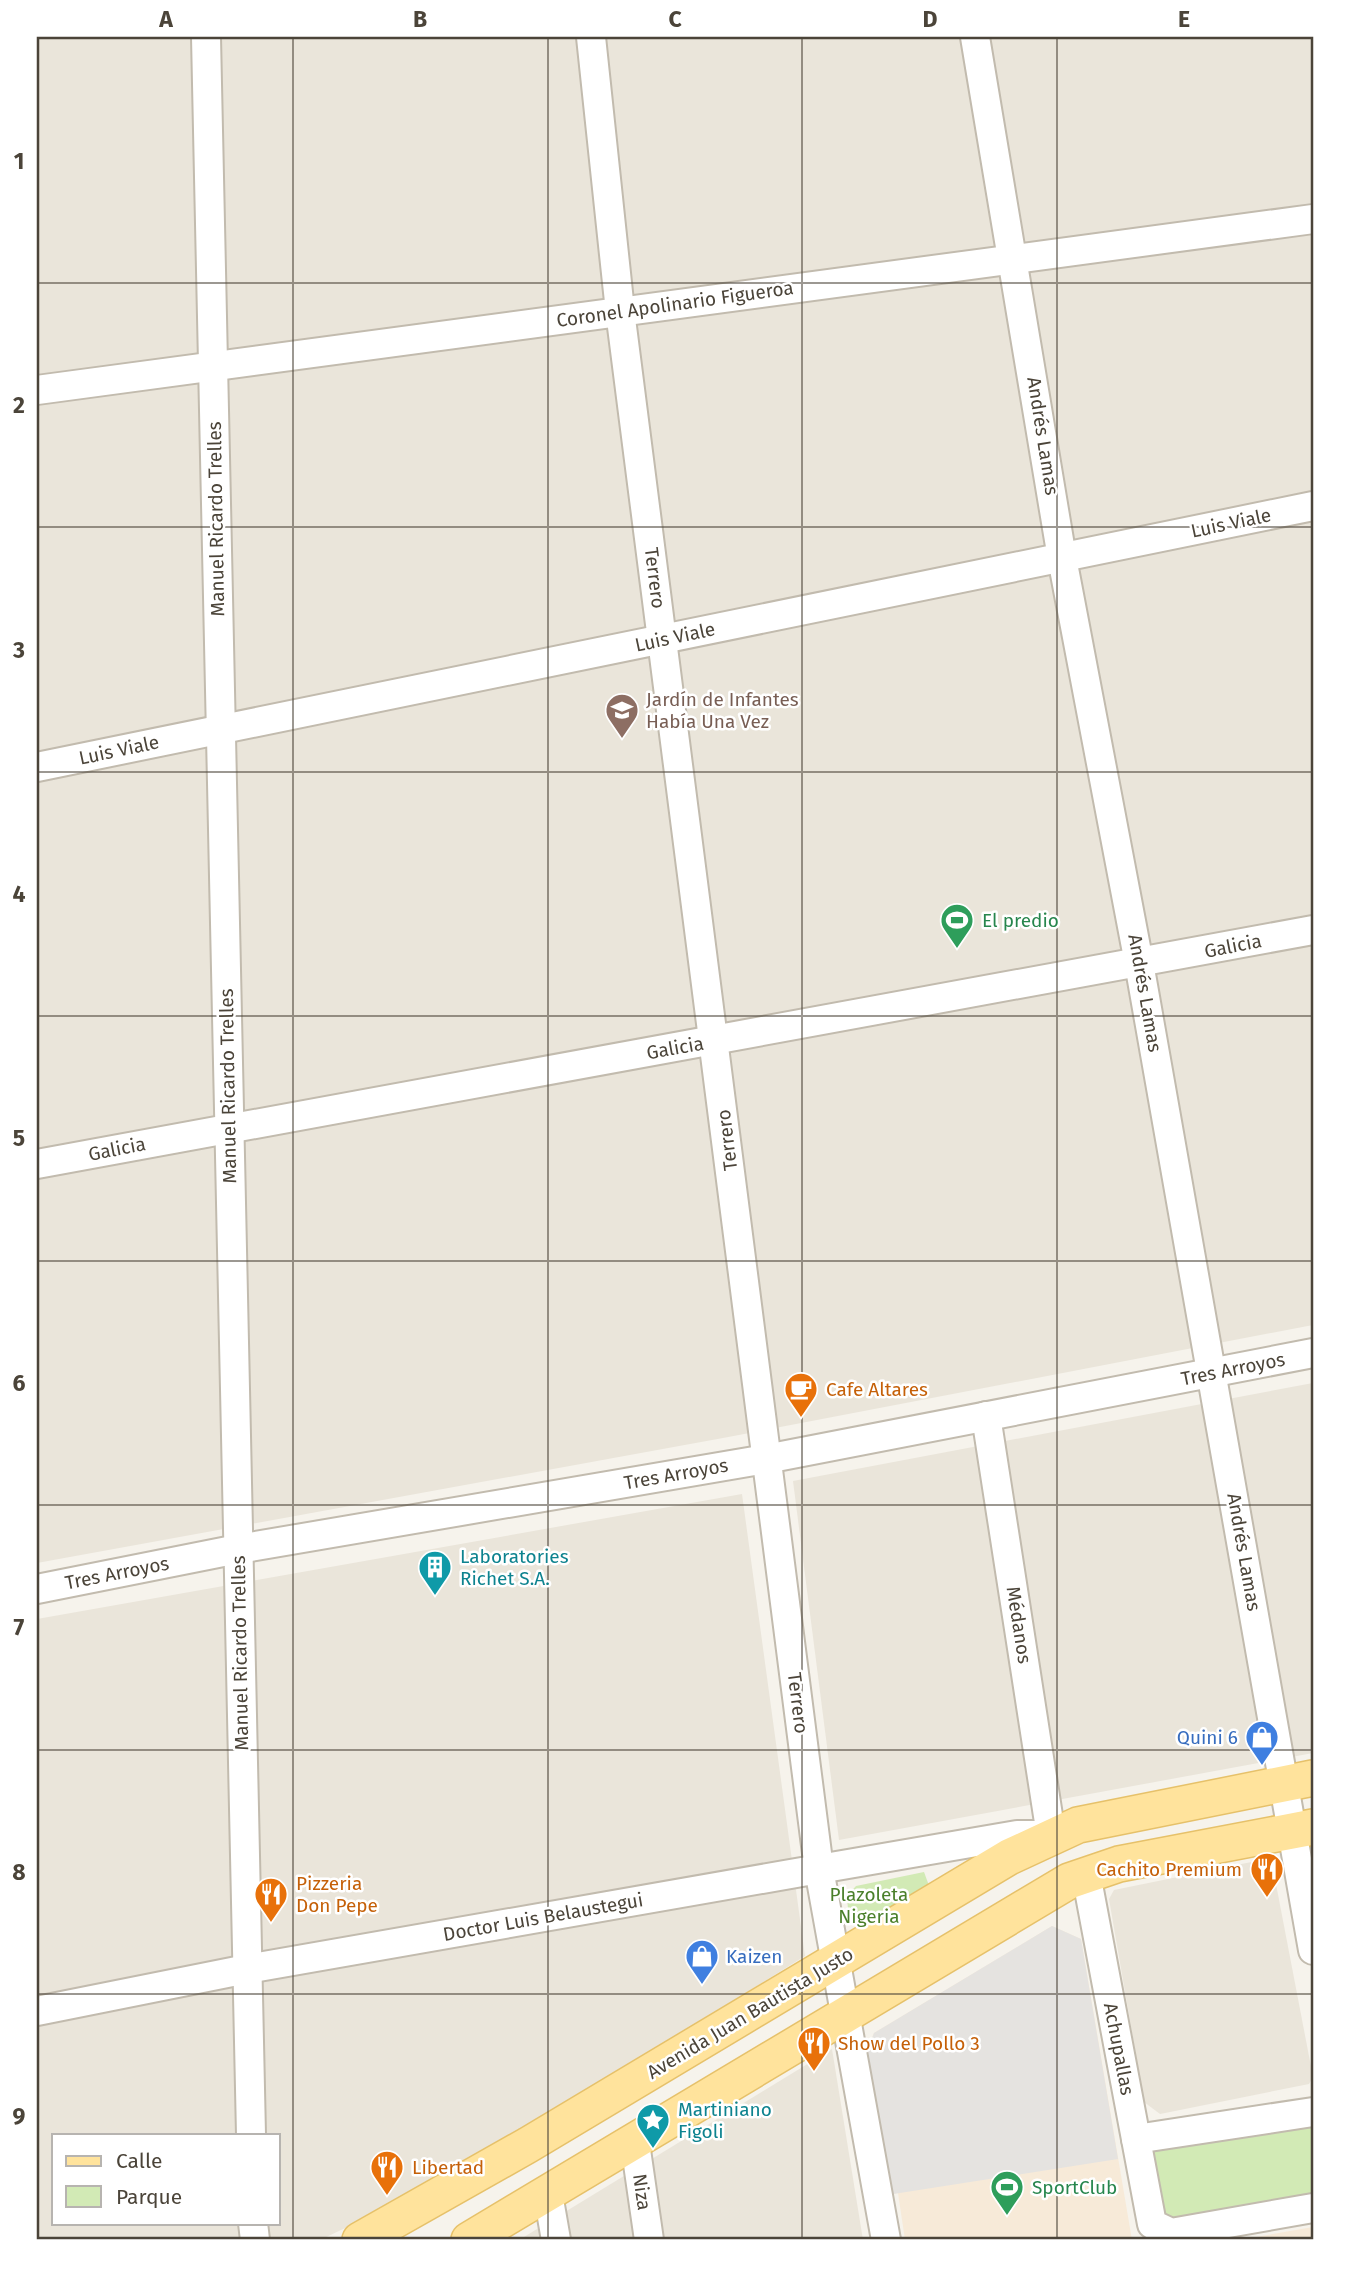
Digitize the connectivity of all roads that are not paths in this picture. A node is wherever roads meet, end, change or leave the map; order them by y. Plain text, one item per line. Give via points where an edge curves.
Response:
1 (206, 37) edge
2 (591, 37) edge
3 (975, 37) edge
4 (1313, 219) edge
5 (1014, 257) junction
6 (621, 311) junction
7 (213, 364) junction
8 (37, 390) edge
9 (1313, 506) edge
10 (1062, 558) junction
11 (663, 639) junction
12 (221, 730) junction
13 (37, 767) edge
14 (1313, 930) edge
15 (1139, 963) junction
16 (715, 1041) junction
17 (229, 1128) junction
18 (37, 1164) edge
19 (1313, 1353) edge
20 (1213, 1373) junction
21 (986, 1416) junction
22 (766, 1459) junction
23 (238, 1549) junction
24 (37, 1589) edge
25 (1299, 1781) edge
26 (1303, 1829) edge
27 (1051, 1835) junction
28 (819, 1869) junction
29 (1086, 1874) junction
30 (1313, 1950) edge
31 (836, 1962) junction
32 (247, 1969) junction
33 (37, 2011) edge
34 (847, 2012) junction
35 (1313, 2112) edge
36 (251, 2134) edge
37 (1136, 2139) junction
38 (635, 2143) junction
39 (548, 2194) junction
40 (1313, 2208) edge
41 (360, 2240) edge
42 (469, 2240) edge
43 (556, 2240) edge
44 (649, 2240) edge
45 (886, 2240) edge

1 - 7 street, Manuel Ricardo Trelles
2 - 6 street, Terrero
3 - 5 street, Andrés Lamas
4 - 5 street, Coronel Apolinario Figueroa
5 - 6 street, Coronel Apolinario Figueroa
5 - 10 street, Andrés Lamas
6 - 7 street, Coronel Apolinario Figueroa
6 - 11 street, Terrero
7 - 8 street, Coronel Apolinario Figueroa
7 - 12 street, Manuel Ricardo Trelles
9 - 10 street, Luis Viale
10 - 11 street, Luis Viale
10 - 15 street, Andrés Lamas
11 - 12 street, Luis Viale
11 - 16 street, Terrero
12 - 13 street, Luis Viale
12 - 17 street, Manuel Ricardo Trelles
14 - 15 street, Galicia
15 - 16 street, Galicia
15 - 20 street, Andrés Lamas
16 - 17 street, Galicia
16 - 22 street, Terrero
17 - 18 street, Galicia
17 - 23 street, Manuel Ricardo Trelles
19 - 20 street, Tres Arroyos
20 - 21 street, Tres Arroyos
20 - 25 street, Andrés Lamas
21 - 22 street, Tres Arroyos
21 - 27 street, Médanos
22 - 23 street, Tres Arroyos
22 - 28 street, Terrero
23 - 24 street, Tres Arroyos
23 - 32 street, Manuel Ricardo Trelles
25 - 26 street, Andrés Lamas
25 - 27 main road, Avenida Juan Bautista Justo via 1108,1818
26 - 29 main road
26 - 30 street, Andrés Lamas
27 - 28 street, Doctor Luis Belaustegui via 1017,1835
27 - 31 main road, Avenida Juan Bautista Justo
28 - 31 street, Terrero
28 - 32 street, Doctor Luis Belaustegui
29 - 34 main road
29 - 37 street, Achupallas
31 - 34 street, Terrero
31 - 41 main road, Avenida Juan Bautista Justo
32 - 33 street, Doctor Luis Belaustegui
32 - 36 street, Manuel Ricardo Trelles
34 - 38 main road
34 - 45 street, Terrero
35 - 37 street
37 - 40 street, Achupallas via 1152,2224 1171,2232
38 - 39 main road
38 - 44 street, Niza
39 - 42 main road
39 - 43 street

